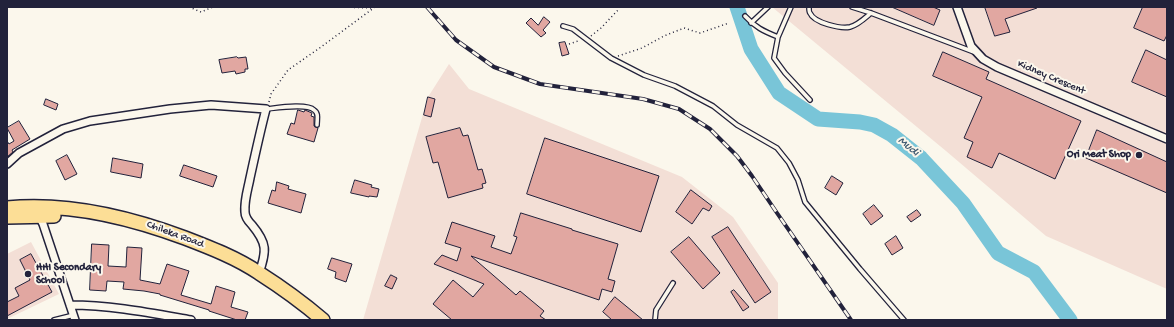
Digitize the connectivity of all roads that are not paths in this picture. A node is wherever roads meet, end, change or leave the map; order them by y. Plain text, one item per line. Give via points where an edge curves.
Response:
1 (768, 7) edge
2 (791, 7) edge
3 (809, 7) edge
4 (852, 7) edge
5 (957, 7) edge
6 (871, 13) junction
7 (745, 16) dead end
8 (751, 23) junction
9 (563, 26) dead end
10 (778, 36) junction
11 (975, 52) junction
12 (810, 100) dead end
13 (266, 109) junction
14 (317, 125) dead end
15 (1167, 139) edge
16 (7, 164) edge
17 (7, 208) edge
18 (38, 211) junction
19 (7, 218) edge
20 (259, 273) junction
21 (673, 283) dead end
22 (70, 305) junction
23 (74, 318) edge
24 (54, 320) edge
25 (191, 320) edge
26 (313, 320) edge
27 (323, 320) edge
28 (655, 320) edge
29 (904, 320) edge

1 - 8 lane
2 - 10 lane
3 - 6 lane via 810,14 816,20 839,28 850,27
4 - 6 lane
5 - 11 street
6 - 11 lane
7 - 8 lane
8 - 10 lane via 762,31
9 - 29 lane via 573,29 611,58 713,106 737,125 777,148 790,163 805,202
10 - 12 lane via 774,58
11 - 15 street, Kidney Crescent via 997,67
13 - 14 lane via 312,108 318,115
13 - 16 street via 211,105 90,121 63,129 19,154
13 - 20 street via 245,202 245,214 265,249
17 - 18 highway, Chileka Road
18 - 19 highway
18 - 20 highway, Chileka Road via 72,209 152,226 228,256
18 - 22 street
18 - 26 highway via 55,216 104,222 166,238 207,253 255,278
20 - 27 highway, Chileka Road
21 - 28 lane via 656,310
22 - 23 street
22 - 25 street via 114,308
23 - 24 lane

